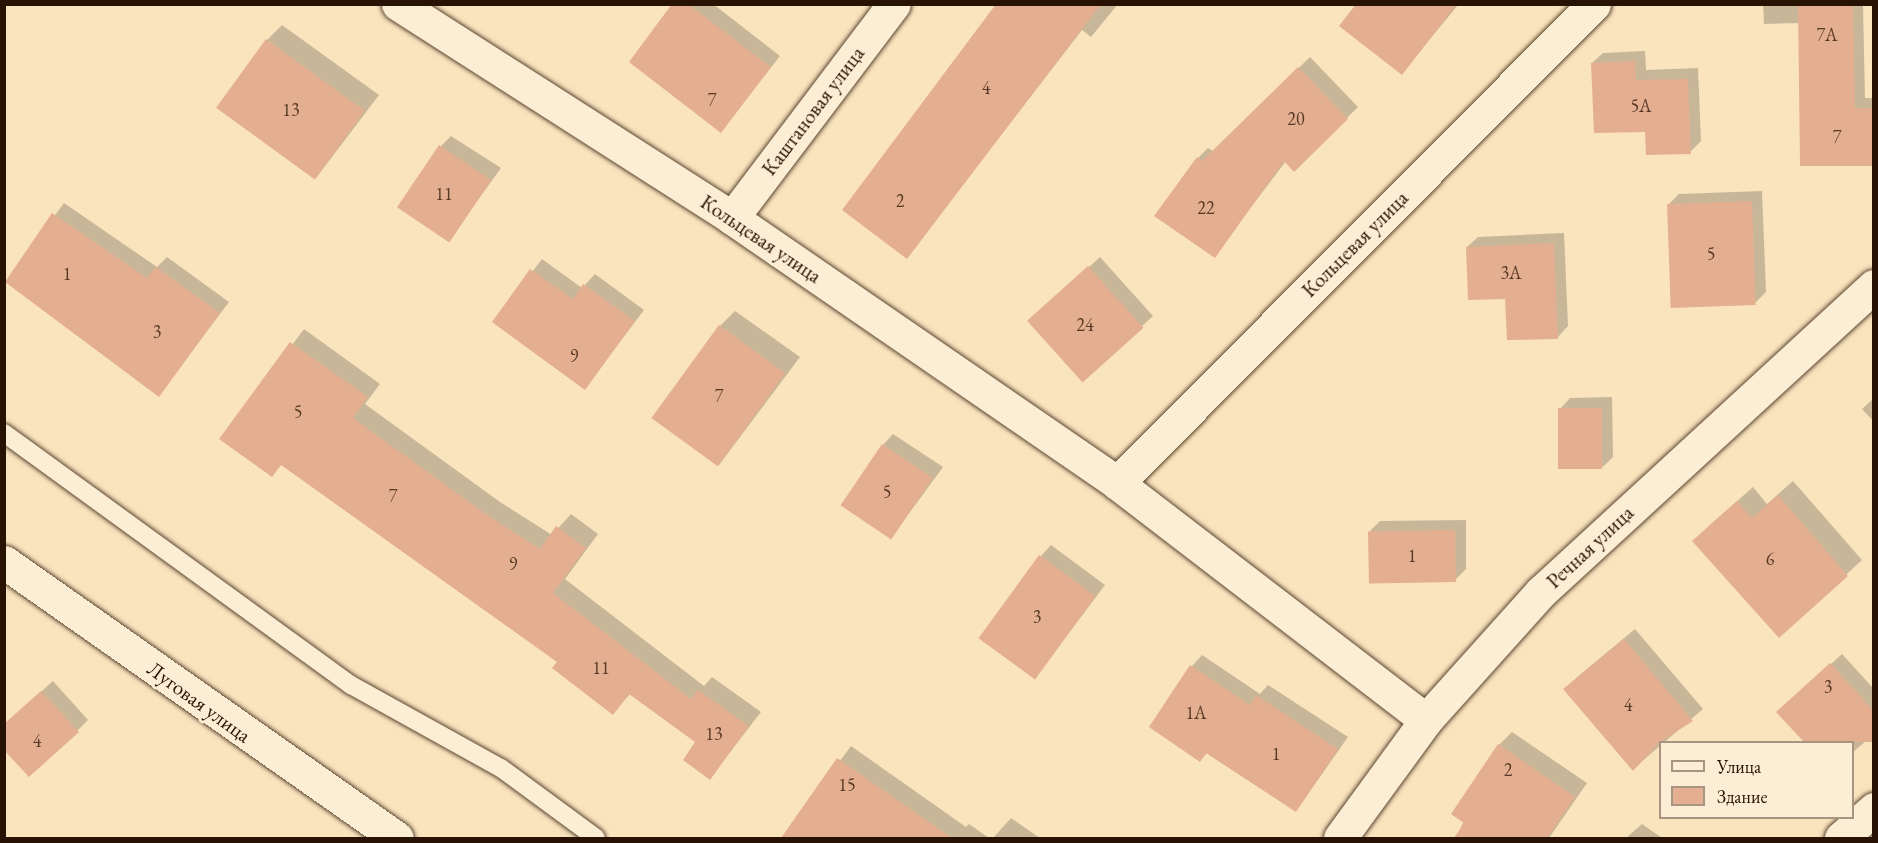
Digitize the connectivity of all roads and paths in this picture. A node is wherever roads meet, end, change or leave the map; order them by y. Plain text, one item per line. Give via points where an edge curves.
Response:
1 (398, 4) edge
2 (894, 4) edge
3 (1594, 4) edge
4 (732, 218) junction
5 (1874, 286) edge
6 (4, 433) edge
7 (1116, 483) junction
8 (4, 562) edge
9 (1426, 720) junction
10 (1874, 809) edge
11 (397, 838) edge
12 (596, 838) edge
13 (1340, 838) edge
14 (1841, 838) edge

1 - 4 street, Кольцевая улица
2 - 4 street, Каштановая улица
3 - 7 street, Кольцевая улица
4 - 7 street, Кольцевая улица
5 - 9 street, Речная улица via 1541,592
6 - 12 lane via 351,685 501,768
7 - 9 street, Кольцевая улица
8 - 11 street, Луговая улица
9 - 13 street, Речная улица
10 - 14 street

